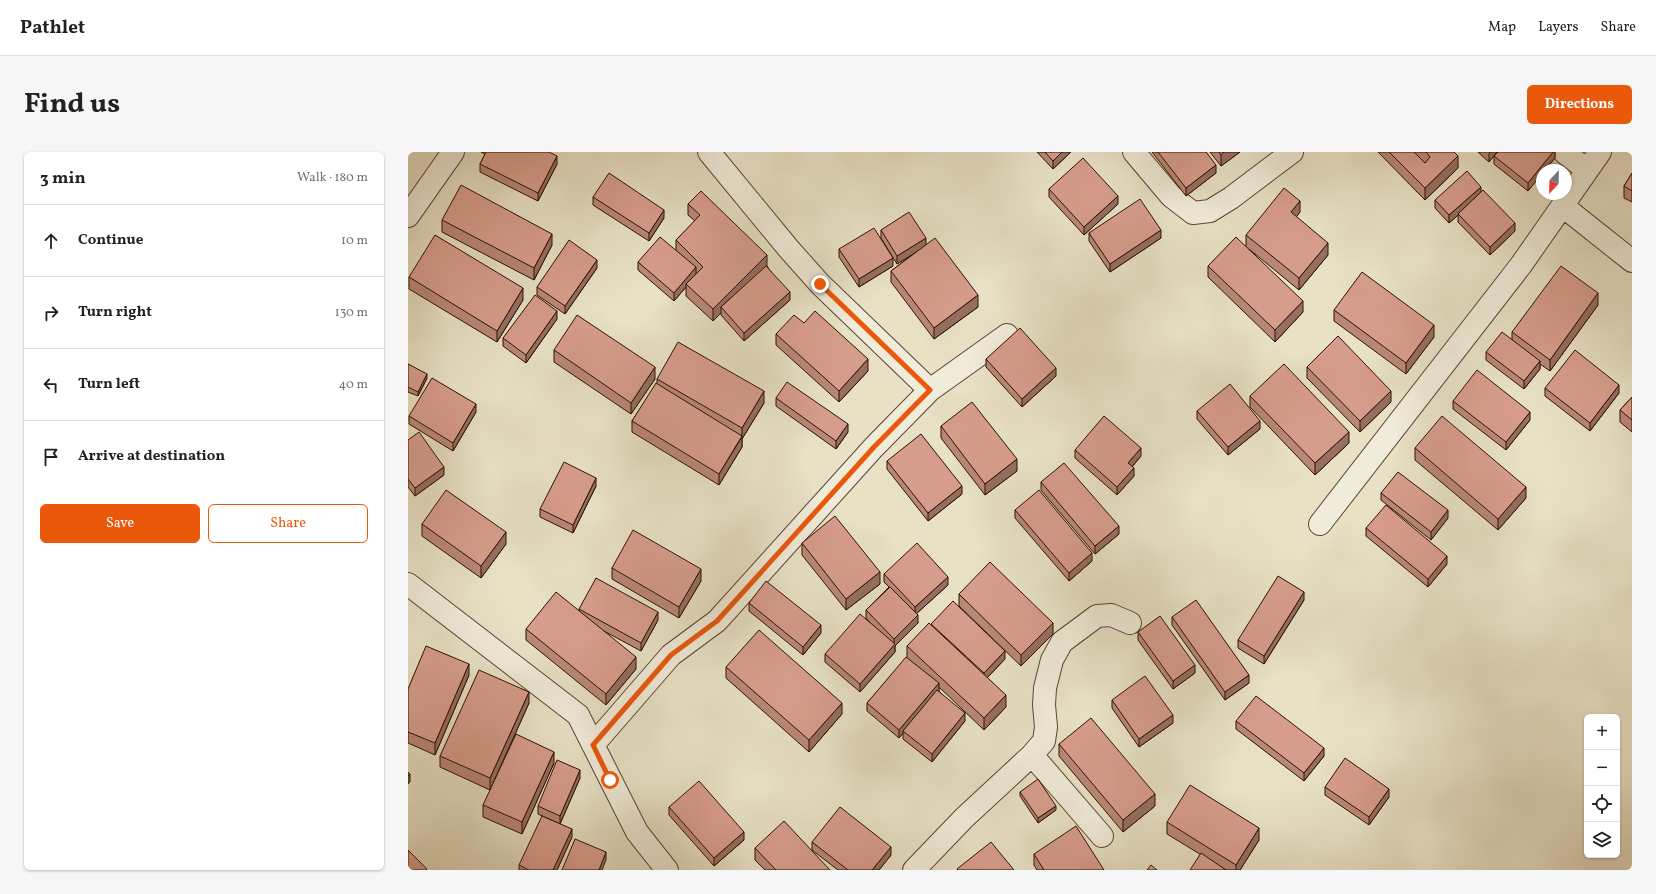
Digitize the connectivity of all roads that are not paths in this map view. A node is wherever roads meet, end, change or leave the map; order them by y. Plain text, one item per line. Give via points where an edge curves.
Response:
1 (453, 152) edge
2 (708, 152) edge
3 (1134, 152) edge
4 (1292, 152) edge
5 (1564, 152) edge
6 (1600, 152) edge
7 (1587, 170) junction
8 (1564, 207) junction
9 (408, 216) edge
10 (1632, 261) edge
11 (1007, 335) dead end
12 (930, 390) junction
13 (1320, 524) dead end
14 (408, 584) edge
15 (1130, 623) dead end
16 (593, 745) junction
17 (1032, 755) junction
18 (1102, 836) dead end
19 (667, 870) edge
20 (914, 870) edge

1 - 9 street
2 - 12 street via 820,284
3 - 4 street via 1171,196 1193,213 1210,211
5 - 7 street
6 - 7 street
7 - 8 street
8 - 10 street
8 - 13 street via 1522,265
11 - 12 street
12 - 16 street via 874,447 717,621 671,655
14 - 16 street via 578,715
15 - 17 street via 1110,615 1097,616 1062,642 1052,660 1045,688 1044,741
16 - 19 street via 637,832
17 - 18 street
17 - 20 street via 964,818

